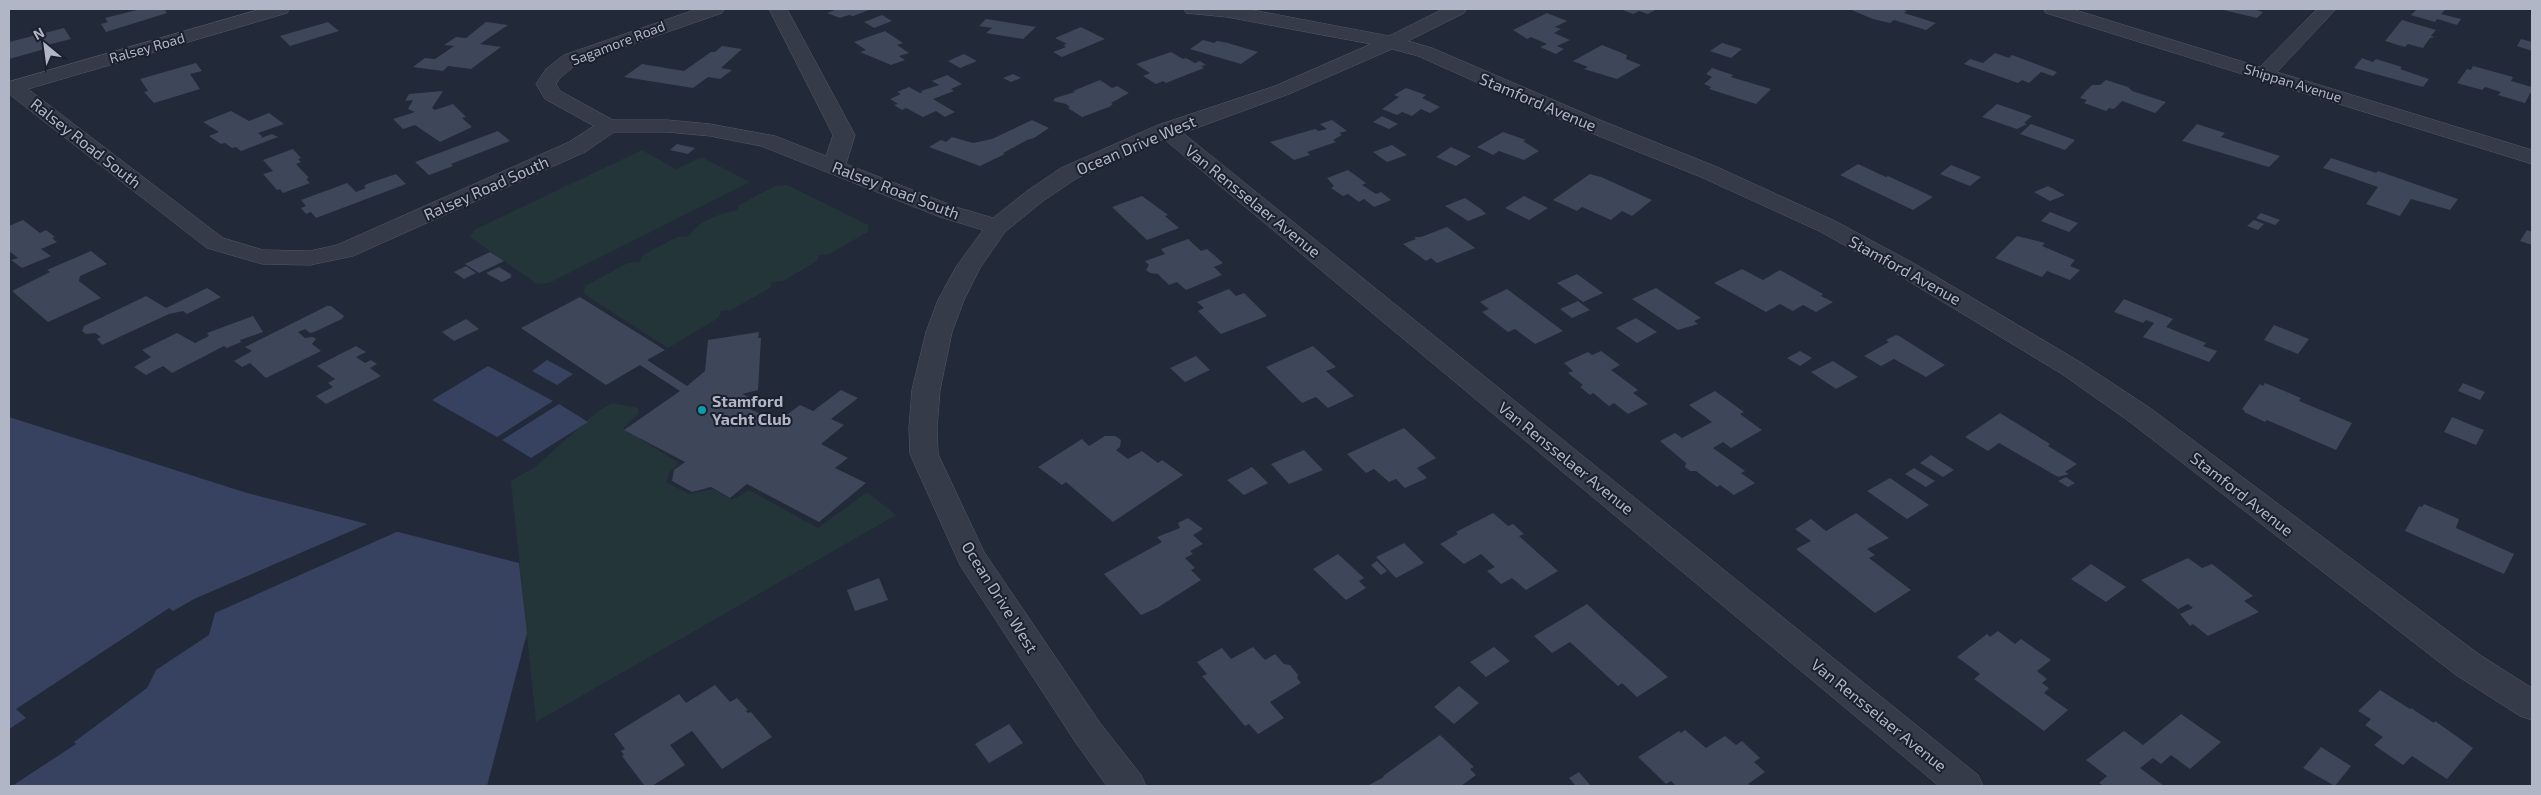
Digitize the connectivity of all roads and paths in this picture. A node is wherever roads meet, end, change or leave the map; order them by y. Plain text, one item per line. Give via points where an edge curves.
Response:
1 (280, 9) edge
2 (715, 9) edge
3 (778, 9) edge
4 (1193, 9) edge
5 (1457, 9) edge
6 (2053, 9) edge
7 (2327, 9) edge
8 (1391, 42) junction
9 (2264, 74) junction
10 (13, 87) joint
11 (609, 126) junction
12 (1166, 130) junction
13 (2532, 157) edge
14 (834, 167) junction
15 (997, 226) junction
16 (2532, 706) edge
17 (1128, 786) edge
18 (1965, 786) edge

1 - 10 street, Ralsey Road
2 - 11 street, Sagamore Road via 606,45 571,59 553,73 546,84 552,95
3 - 14 street via 844,135
4 - 8 street, Stamford Avenue via 1228,11
5 - 8 street, Ocean Drive West
6 - 9 street, Shippan Avenue
7 - 9 street
8 - 12 street, Ocean Drive West via 1282,90
8 - 16 street, Stamford Avenue via 1425,52 1592,126 1709,172 1827,226 1906,268 2071,368 2140,415 2460,659
9 - 13 street, Shippan Avenue
10 - 11 street, Ralsey Road South via 216,244 262,257 310,258 344,251 577,147
11 - 14 street, Ralsey Road South via 710,130 767,141
12 - 15 street, Ocean Drive West via 1069,173
12 - 18 street, Van Rensselaer Avenue
14 - 15 street, Ralsey Road South via 948,212
15 - 17 street, Ocean Drive West via 968,267 939,332 926,390 924,454 971,558 1088,733

